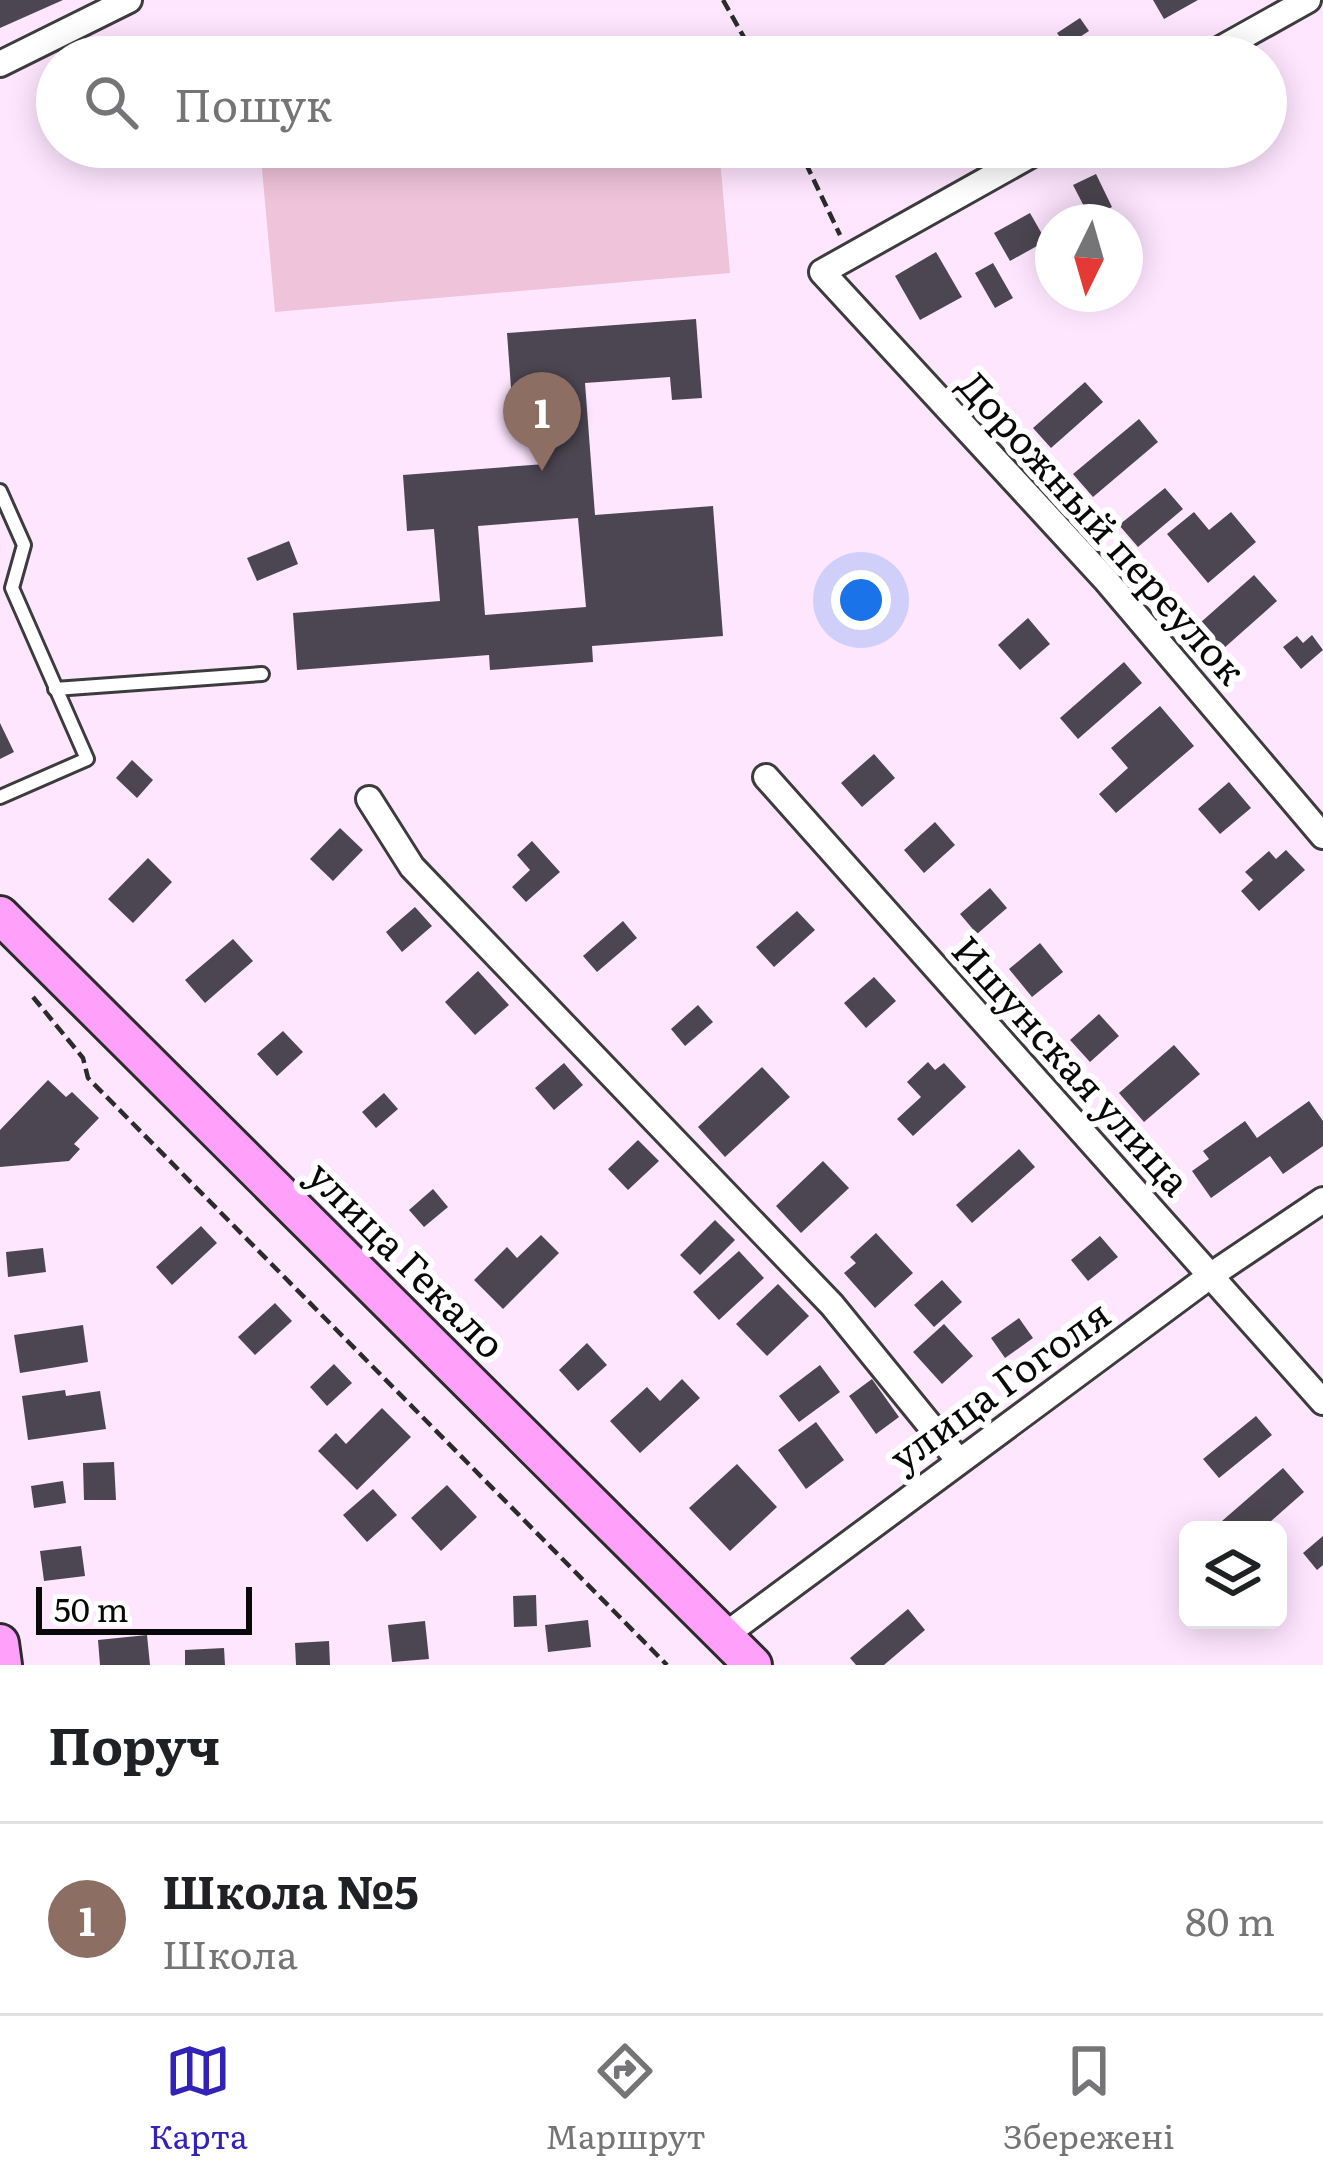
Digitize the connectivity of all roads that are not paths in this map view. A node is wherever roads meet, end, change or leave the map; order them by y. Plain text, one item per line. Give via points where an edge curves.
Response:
1 (129, 0) edge
2 (1308, 0) edge
3 (56, 36) edge
4 (1244, 36) edge
5 (36, 46) edge
6 (0, 64) edge
7 (1007, 168) edge
8 (0, 490) edge
9 (262, 674) dead end
10 (55, 689) junction
11 (766, 776) dead end
12 (0, 797) edge
13 (369, 800) dead end
14 (1323, 836) edge
15 (0, 915) edge
16 (1323, 1200) edge
17 (1210, 1276) junction
18 (1323, 1402) edge
19 (959, 1461) junction
20 (0, 1643) edge
21 (742, 1657) edge
22 (3, 1665) edge

1 - 3 street
2 - 4 street
5 - 6 street
7 - 14 street, Дорожный переулок via 822,272 1105,579
8 - 10 lane via 24,545 12,588
9 - 10 lane
10 - 12 lane via 87,759
11 - 17 street, Ишунская улица
13 - 19 street via 412,867 832,1305
15 - 21 main road, улица Гекало
16 - 17 street, улица Гоголя
17 - 18 street, Ишунская улица
17 - 19 street, улица Гоголя
19 - 21 street, улица Гоголя
20 - 22 main road

